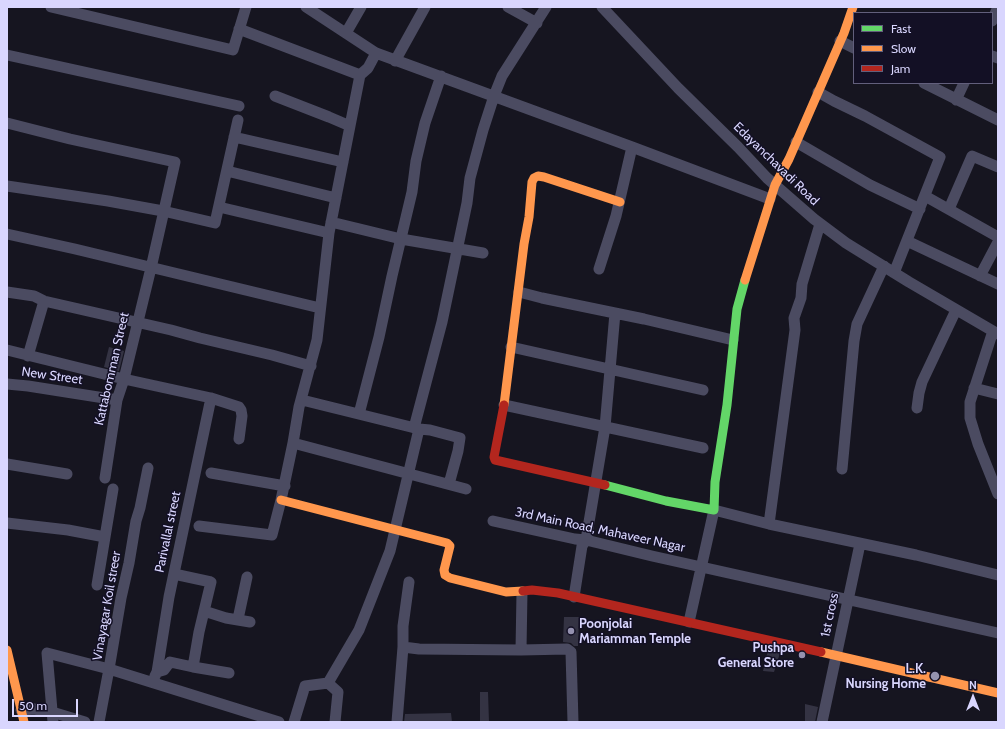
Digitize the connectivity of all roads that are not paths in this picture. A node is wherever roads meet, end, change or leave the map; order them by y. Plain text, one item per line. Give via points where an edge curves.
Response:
1 (50, 7) edge
2 (246, 7) edge
3 (306, 7) edge
4 (361, 7) edge
5 (425, 7) edge
6 (508, 7) edge
7 (546, 7) edge
8 (602, 7) edge
9 (853, 7) edge
10 (998, 7) edge
11 (993, 19) edge
12 (537, 23) junction
13 (239, 29) junction
14 (346, 33) junction
15 (840, 41) junction
16 (853, 48) edge
17 (376, 53) junction
18 (7, 56) edge
19 (395, 60) junction
20 (360, 75) junction
21 (441, 76) junction
22 (926, 84) edge
23 (964, 84) edge
24 (818, 92) junction
25 (275, 96) dead end
26 (494, 96) junction
27 (956, 100) junction
28 (239, 106) dead end
29 (238, 120) dead end
30 (998, 120) edge
31 (7, 123) edge
32 (350, 126) junction
33 (234, 137) junction
34 (796, 142) junction
35 (632, 147) junction
36 (343, 162) junction
37 (998, 167) edge
38 (227, 171) junction
39 (775, 185) junction
40 (7, 186) edge
41 (925, 196) junction
42 (336, 198) junction
43 (770, 199) junction
44 (620, 202) junction
45 (219, 207) junction
46 (920, 208) junction
47 (949, 209) junction
48 (163, 211) junction
49 (820, 224) junction
50 (330, 228) junction
51 (7, 234) edge
52 (998, 237) edge
53 (401, 238) junction
54 (907, 241) junction
55 (998, 242) edge
56 (456, 249) junction
57 (483, 253) dead end
58 (884, 266) junction
59 (151, 268) junction
60 (599, 269) dead end
61 (894, 273) junction
62 (980, 276) junction
63 (998, 284) edge
64 (7, 292) edge
65 (519, 292) junction
66 (44, 301) junction
67 (320, 308) junction
68 (956, 310) junction
69 (615, 313) junction
70 (138, 322) junction
71 (995, 333) edge
72 (733, 340) junction
73 (511, 347) junction
74 (7, 350) edge
75 (28, 356) junction
76 (311, 366) junction
77 (611, 370) junction
78 (124, 379) junction
79 (7, 384) edge
80 (974, 388) junction
81 (703, 390) dead end
82 (998, 394) edge
83 (211, 398) junction
84 (117, 400) junction
85 (302, 400) junction
86 (504, 405) junction
87 (917, 408) dead end
88 (360, 414) junction
89 (605, 427) junction
90 (417, 428) junction
91 (239, 439) dead end
92 (293, 443) junction
93 (703, 448) dead end
94 (7, 464) edge
95 (148, 468) dead end
96 (842, 469) dead end
97 (211, 473) dead end
98 (66, 474) dead end
99 (409, 474) junction
100 (105, 478) dead end
101 (596, 483) junction
102 (449, 484) junction
103 (285, 486) junction
104 (113, 489) dead end
105 (466, 489) dead end
106 (998, 494) edge
107 (281, 500) junction
108 (714, 510) junction
109 (493, 521) dead end
110 (7, 523) edge
111 (769, 524) junction
112 (199, 526) dead end
113 (395, 530) junction
114 (105, 537) junction
115 (586, 540) junction
116 (860, 544) junction
117 (701, 567) junction
118 (174, 574) junction
119 (998, 575) edge
120 (247, 577) dead end
121 (409, 582) dead end
122 (97, 585) dead end
123 (527, 591) junction
124 (574, 597) junction
125 (848, 599) junction
126 (204, 611) junction
127 (238, 619) junction
128 (250, 622) dead end
129 (689, 622) junction
130 (998, 633) edge
131 (402, 647) junction
132 (7, 650) edge
133 (521, 650) junction
134 (836, 656) junction
135 (192, 667) junction
136 (109, 669) junction
137 (229, 673) dead end
138 (155, 677) junction
139 (328, 683) junction
140 (998, 693) edge
141 (22, 710) junction
142 (53, 717) edge
143 (24, 722) edge
144 (85, 722) edge
145 (99, 722) edge
146 (279, 722) edge
147 (294, 722) edge
148 (336, 722) edge
149 (397, 722) edge
150 (574, 722) edge
151 (822, 722) edge

1 - 13 street via 233,50
2 - 13 street
3 - 14 street
4 - 14 street
5 - 19 street
6 - 12 street
7 - 12 street
8 - 39 street, Edayanchavadi Road
9 - 15 street
10 - 11 street
12 - 26 street via 502,76
13 - 20 street
14 - 17 street
15 - 16 street
15 - 24 street
17 - 19 street
17 - 20 street via 368,68
18 - 28 street
19 - 21 street
20 - 32 street
21 - 26 street
21 - 53 street via 425,124
22 - 27 street
23 - 27 street
24 - 34 street
24 - 41 street via 940,157
25 - 32 street
26 - 35 street
26 - 56 street via 470,178
27 - 30 street
29 - 33 street
31 - 48 street, Kattabomman Street via 175,162
32 - 36 street
33 - 36 street
33 - 38 street
34 - 39 street
34 - 46 street via 870,185
35 - 43 street
35 - 44 street
36 - 42 street
37 - 47 street via 972,156
38 - 42 street
38 - 45 street
39 - 43 street
39 - 49 street, Edayanchavadi Road
40 - 48 street
41 - 46 street
41 - 47 street
42 - 50 street
43 - 72 street via 743,285
44 - 60 street
44 - 65 street via 544,177 534,178
45 - 48 street via 215,223
45 - 50 street
46 - 54 street
47 - 52 street
48 - 59 street, Kattabomman Street
49 - 58 street, Edayanchavadi Road
49 - 111 street via 794,318 795,330
50 - 53 street
50 - 67 street
51 - 59 street
53 - 56 street
53 - 88 street via 380,337
54 - 61 street
54 - 62 street
55 - 62 street
56 - 57 street
56 - 90 street
58 - 61 street, Edayanchavadi Road
58 - 96 street via 857,324
59 - 67 street
59 - 70 street, Kattabomman Street
61 - 68 street, Edayanchavadi Road
62 - 63 street
64 - 66 street via 34,296
65 - 69 street
65 - 73 street
66 - 70 street
66 - 75 street
67 - 76 street
68 - 71 street, Edayanchavadi Road
68 - 87 street via 922,382
69 - 72 street
69 - 77 street
70 - 76 street
70 - 78 street, Kattabomman Street
71 - 80 street
72 - 108 street via 727,406 715,482
73 - 77 street
73 - 86 street
74 - 75 street
75 - 78 street
76 - 85 street
77 - 81 street
77 - 89 street
78 - 83 street
78 - 84 street, Kattabomman Street
79 - 84 street, New Street
80 - 82 street
80 - 106 street via 970,402 970,418
83 - 91 street via 242,410
83 - 118 street, Parivallal street
84 - 100 street, Kattabomman Street
85 - 88 street
85 - 92 street
86 - 89 street
86 - 101 street via 495,460
88 - 90 street
89 - 93 street
89 - 101 street
90 - 99 street
90 - 102 street via 460,438
92 - 99 street
92 - 103 street
94 - 98 street
95 - 136 street, Vinayagar Koil streer
97 - 103 street
99 - 102 street
99 - 113 street
101 - 108 street
101 - 115 street
102 - 105 street
103 - 107 street
104 - 114 street
107 - 112 street via 272,535
107 - 113 street
108 - 111 street
108 - 117 street
109 - 115 street, 3rd Main Road, Mahaveer Nagar
110 - 114 street
111 - 116 street
113 - 123 street via 447,543 450,546 444,570 445,575 450,578 506,592
113 - 139 street via 390,551 359,630
114 - 122 street
115 - 117 street, 3rd Main Road, Mahaveer Nagar
115 - 124 street via 582,546
116 - 119 street
116 - 125 street, 1st cross
117 - 125 street, 3rd Main Road, Mahaveer Nagar
117 - 129 street
118 - 126 street via 211,582
118 - 138 street, Parivallal street
120 - 127 street
121 - 131 street via 402,626
123 - 124 street
123 - 133 street
124 - 129 street
125 - 130 street, 3rd Main Road, Mahaveer Nagar
125 - 134 street, 1st cross
126 - 127 street
126 - 135 street
127 - 128 street
129 - 134 street
131 - 133 street
131 - 149 street
132 - 141 street
133 - 150 street via 571,652
134 - 140 street
134 - 151 street, 1st cross
135 - 137 street
135 - 138 street via 170,662
136 - 138 street, Vinayagar Koil streer
136 - 142 street via 47,653
136 - 145 street
138 - 146 street, Vinayagar Koil streer
139 - 147 street via 305,686
139 - 148 street via 338,692
141 - 142 street via 34,709
141 - 143 street
142 - 144 street

